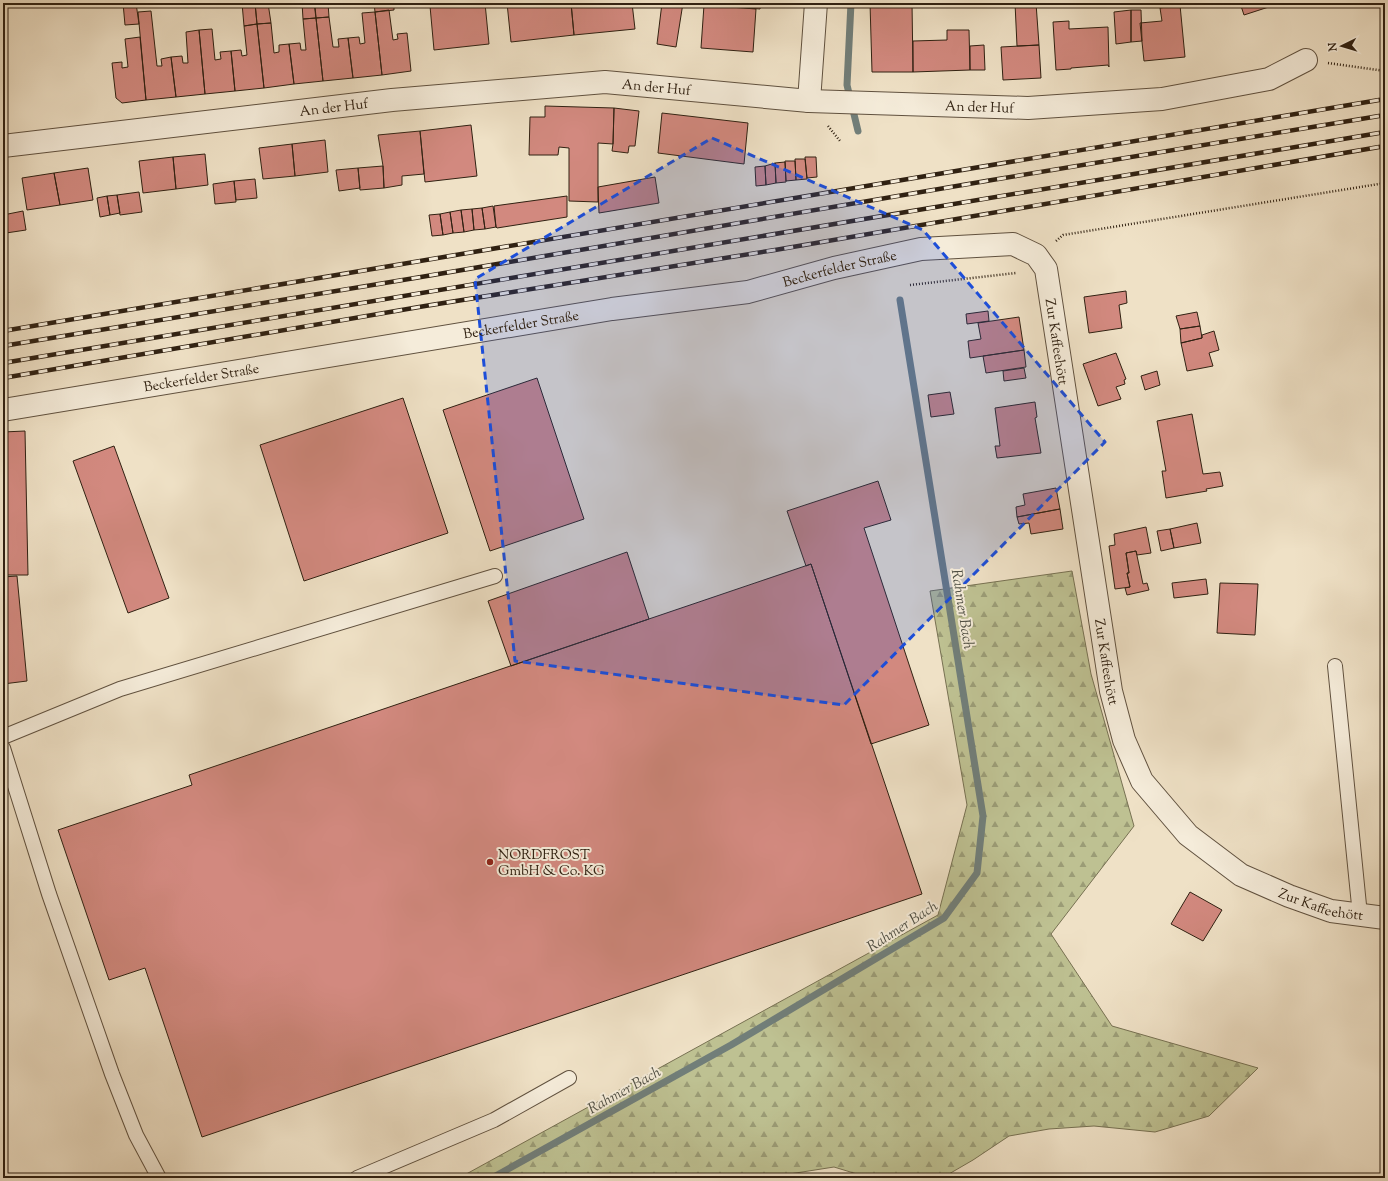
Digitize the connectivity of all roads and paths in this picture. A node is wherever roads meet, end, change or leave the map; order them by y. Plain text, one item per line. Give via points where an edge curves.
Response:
1 (816, 3) edge
2 (1306, 60) joint
3 (1385, 71) edge
4 (809, 101) junction
5 (3, 146) edge
6 (1385, 182) edge
7 (1041, 262) junction
8 (910, 285) dead end
9 (3, 410) edge
10 (495, 576) dead end
11 (1335, 666) dead end
12 (3, 737) edge
13 (3, 748) edge
14 (1360, 916) junction
15 (1385, 918) edge
16 (569, 1078) dead end
17 (159, 1178) edge
18 (357, 1178) edge

1 - 4 street
2 - 3 path
2 - 4 street, An der Huf via 1269,79 1162,99 1028,108
4 - 5 street, An der Huf via 605,82 392,100
6 - 7 path via 1063,235
7 - 8 path
7 - 9 street, Beckerfelder Straße via 1013,244 921,249 834,268 748,292 612,309
7 - 14 street, Zur Kaffeehött via 1111,691 1124,740 1142,781 1188,835 1241,875 1310,904
10 - 12 lane via 120,689
11 - 14 lane
13 - 17 lane via 49,894 112,1074 136,1135
14 - 15 street, Zur Kaffeehött
16 - 18 lane via 494,1120

